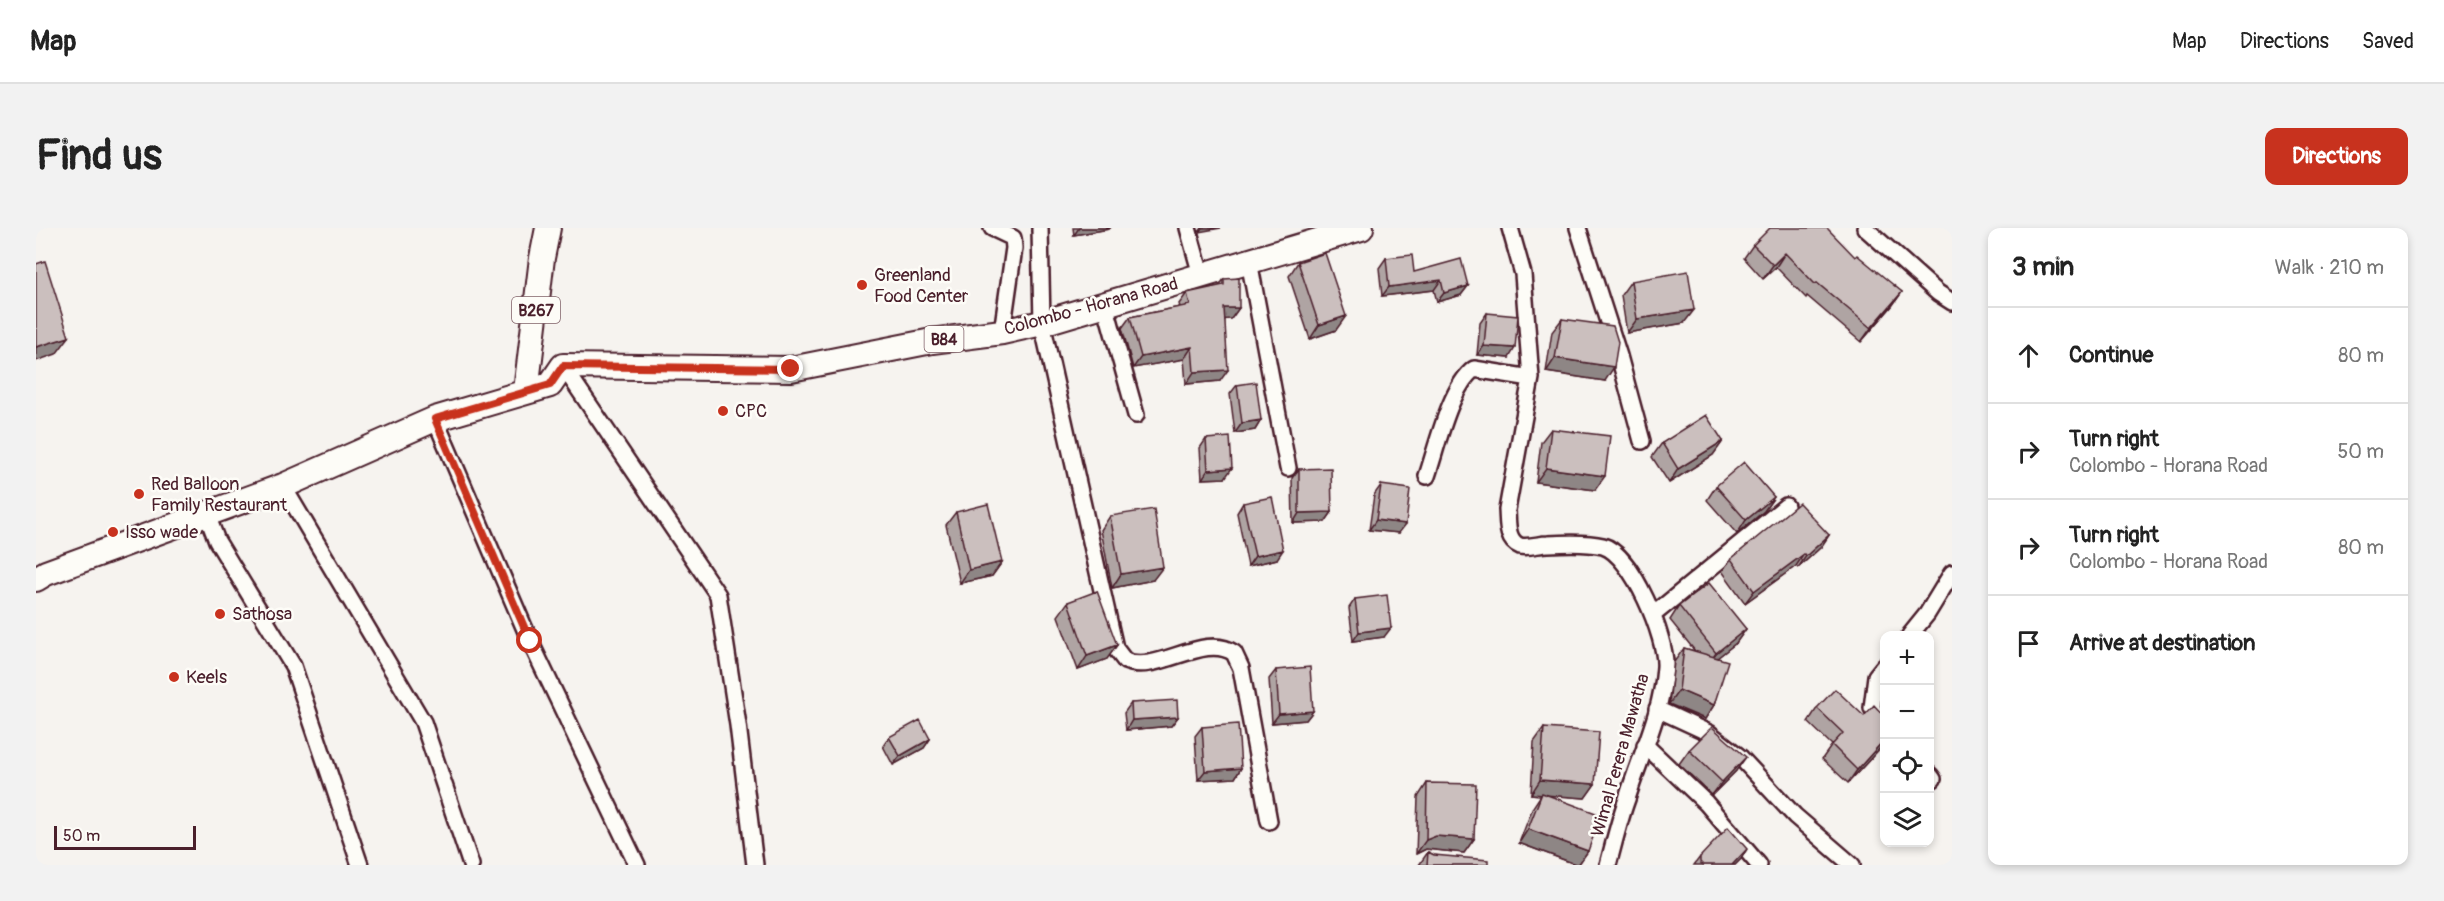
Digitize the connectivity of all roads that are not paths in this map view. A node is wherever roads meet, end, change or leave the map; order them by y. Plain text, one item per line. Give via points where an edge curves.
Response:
1 (548, 228) edge
2 (992, 228) edge
3 (1040, 228) edge
4 (1188, 228) edge
5 (1361, 228) edge
6 (1510, 228) edge
7 (1578, 228) edge
8 (1864, 228) edge
9 (1320, 234) edge
10 (1249, 261) junction
11 (1202, 275) junction
12 (1952, 302) edge
13 (1105, 304) junction
14 (1042, 323) junction
15 (1002, 332) junction
16 (563, 366) junction
17 (1531, 378) junction
18 (526, 391) junction
19 (1136, 415) dead end
20 (435, 419) junction
21 (1642, 441) dead end
22 (1288, 468) dead end
23 (1427, 476) dead end
24 (283, 486) junction
25 (1786, 506) dead end
26 (207, 515) junction
27 (1952, 573) edge
28 (36, 579) edge
29 (1653, 615) junction
30 (1914, 631) edge
31 (1880, 671) edge
32 (1657, 709) junction
33 (1880, 720) edge
34 (1646, 745) junction
35 (1269, 821) dead end
36 (360, 865) edge
37 (471, 865) edge
38 (636, 865) edge
39 (755, 865) edge
40 (1608, 865) edge
41 (1759, 865) edge
42 (1851, 865) edge

1 - 18 main road, B267
2 - 15 street via 1013,238 1014,248
3 - 14 street
4 - 11 street
5 - 9 main road, Colombo - Horana Road / B84
6 - 17 street, Wimal Perera Mawatha via 1523,274
7 - 21 street
8 - 12 street
9 - 10 main road, Colombo - Horana Road / B84
10 - 11 main road, Colombo - Horana Road / B84
10 - 22 street
11 - 13 main road, Colombo - Horana Road / B84
13 - 14 main road, Colombo - Horana Road / B84
13 - 19 street
14 - 15 main road, Colombo - Horana Road / B84
14 - 35 street via 1115,648 1125,661 1142,664 1218,646 1234,653 1241,669
15 - 16 main road, Colombo - Horana Road / B84 via 933,341 791,369
16 - 18 main road via 550,385
16 - 39 street via 718,595
17 - 23 street via 1474,369 1469,373 1456,390
17 - 29 street, Wimal Perera Mawatha via 1508,510 1512,540 1520,546 1608,548 1639,585
18 - 20 main road
20 - 24 main road
20 - 38 street via 530,641
24 - 26 main road
24 - 37 street via 423,722
25 - 29 street
26 - 28 main road
26 - 36 street via 217,541 293,666
27 - 30 street
29 - 32 street, Wimal Perera Mawatha via 1664,646 1665,667
31 - 33 street via 1872,708
32 - 34 street, Wimal Perera Mawatha
32 - 42 street via 1709,733 1733,751 1795,816
34 - 40 street, Wimal Perera Mawatha
34 - 41 street via 1706,803

